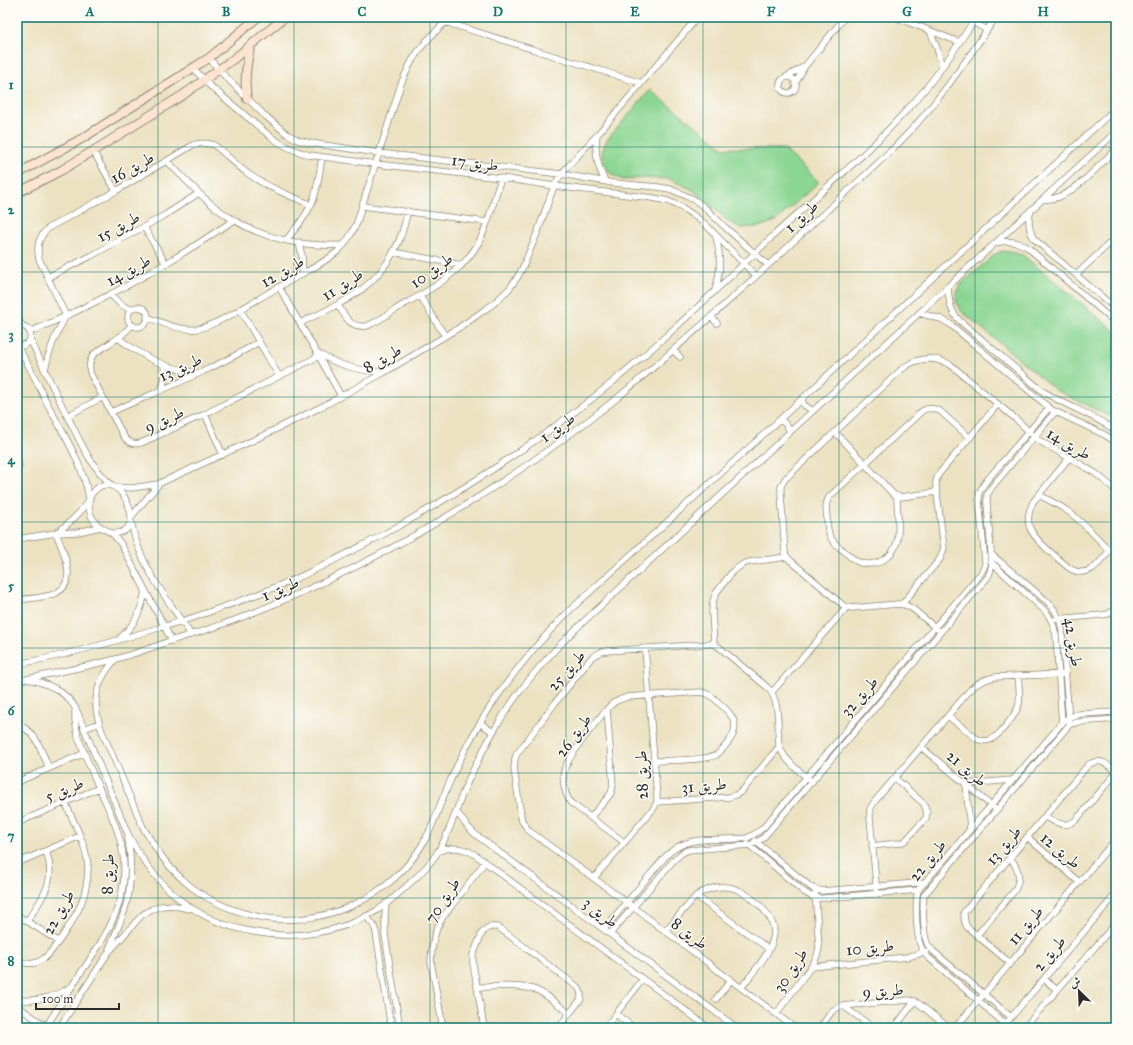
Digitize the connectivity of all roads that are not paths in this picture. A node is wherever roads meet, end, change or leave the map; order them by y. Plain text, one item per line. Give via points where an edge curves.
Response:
1 (258, 17) edge
2 (285, 17) edge
3 (451, 17) edge
4 (698, 17) edge
5 (845, 17) edge
6 (895, 17) edge
7 (996, 17) edge
8 (975, 19) edge
9 (445, 22) junction
10 (987, 30) junction
11 (930, 31) junction
12 (960, 42) junction
13 (251, 45) junction
14 (209, 58) junction
15 (805, 66) junction
16 (942, 67) junction
17 (193, 68) junction
18 (219, 70) junction
19 (786, 77) junction
20 (204, 81) junction
21 (641, 83) junction
22 (795, 84) junction
23 (247, 99) junction
24 (1116, 108) edge
25 (1116, 132) edge
26 (597, 135) junction
27 (1116, 149) edge
28 (93, 151) junction
29 (379, 153) junction
30 (322, 157) junction
31 (167, 161) junction
32 (376, 164) junction
33 (17, 174) edge
34 (561, 174) junction
35 (501, 178) junction
36 (605, 181) junction
37 (554, 186) junction
38 (116, 191) junction
39 (17, 193) edge
40 (199, 193) junction
41 (1042, 200) junction
42 (311, 205) junction
43 (362, 206) junction
44 (1031, 209) junction
45 (408, 212) junction
46 (234, 220) junction
47 (487, 222) junction
48 (144, 227) junction
49 (715, 235) junction
50 (1116, 237) edge
51 (286, 240) junction
52 (299, 242) junction
53 (996, 243) junction
54 (344, 245) junction
55 (393, 252) junction
56 (755, 253) junction
57 (166, 264) junction
58 (744, 264) junction
59 (768, 264) junction
60 (462, 265) junction
61 (303, 273) junction
62 (1076, 275) junction
63 (756, 276) junction
64 (48, 277) junction
65 (948, 286) junction
66 (278, 287) junction
67 (714, 291) junction
68 (111, 295) junction
69 (420, 296) junction
70 (338, 305) junction
71 (240, 309) junction
72 (1116, 309) edge
73 (131, 310) junction
74 (920, 313) junction
75 (17, 316) edge
76 (66, 316) junction
77 (147, 317) junction
78 (711, 317) junction
79 (300, 323) junction
80 (717, 323) dead end
81 (1116, 323) edge
82 (132, 325) junction
83 (20, 326) edge
84 (30, 332) junction
85 (445, 336) junction
86 (118, 338) junction
87 (30, 339) junction
88 (259, 342) junction
89 (17, 346) edge
90 (673, 350) junction
91 (318, 354) junction
92 (680, 357) dead end
93 (164, 365) junction
94 (45, 369) junction
95 (385, 372) junction
96 (198, 373) junction
97 (279, 376) junction
98 (161, 390) junction
99 (341, 396) junction
100 (103, 397) junction
101 (801, 399) junction
102 (998, 404) junction
103 (1049, 408) junction
104 (813, 411) junction
105 (111, 412) junction
106 (1055, 412) junction
107 (205, 414) junction
108 (67, 416) junction
109 (779, 420) junction
110 (1116, 431) edge
111 (790, 432) junction
112 (835, 432) junction
113 (1029, 432) junction
114 (1034, 437) junction
115 (970, 438) junction
116 (1116, 442) edge
117 (223, 455) junction
118 (17, 456) edge
119 (1069, 458) junction
120 (864, 463) junction
121 (17, 471) edge
122 (158, 484) junction
123 (114, 487) junction
124 (1116, 490) edge
125 (937, 492) junction
126 (1039, 495) junction
127 (897, 496) junction
128 (89, 499) junction
129 (131, 518) junction
130 (100, 527) junction
131 (56, 533) junction
132 (112, 533) junction
133 (17, 538) edge
134 (1116, 542) edge
135 (984, 548) junction
136 (1110, 550) junction
137 (992, 555) junction
138 (984, 556) junction
139 (787, 557) junction
140 (992, 564) junction
141 (146, 590) junction
142 (17, 600) edge
143 (902, 604) junction
144 (847, 607) junction
145 (1116, 609) edge
146 (1060, 618) junction
147 (1051, 619) junction
148 (182, 621) junction
149 (164, 626) junction
150 (934, 628) junction
151 (940, 632) junction
152 (191, 635) junction
153 (118, 641) junction
154 (172, 641) junction
155 (714, 644) junction
156 (645, 648) junction
157 (116, 659) junction
158 (17, 664) edge
159 (1058, 674) junction
160 (1066, 674) junction
161 (1018, 676) junction
162 (27, 679) junction
163 (17, 681) edge
164 (772, 692) junction
165 (649, 695) junction
166 (76, 709) junction
167 (607, 710) junction
168 (1116, 712) edge
169 (948, 716) junction
170 (1069, 717) junction
171 (1116, 720) edge
172 (1062, 722) junction
173 (99, 723) junction
174 (480, 723) junction
175 (17, 724) edge
176 (1070, 724) junction
177 (84, 729) junction
178 (1063, 731) junction
179 (493, 732) junction
180 (780, 747) junction
181 (921, 747) junction
182 (85, 753) junction
183 (654, 761) junction
184 (49, 768) junction
185 (1116, 772) edge
186 (806, 777) junction
187 (895, 778) junction
188 (1012, 780) junction
189 (17, 782) edge
190 (812, 782) junction
191 (966, 784) junction
192 (99, 788) junction
193 (65, 802) junction
194 (657, 802) junction
195 (990, 805) junction
196 (996, 810) junction
197 (456, 811) junction
198 (591, 817) junction
199 (1044, 817) junction
200 (17, 823) edge
201 (970, 829) junction
202 (128, 834) junction
203 (80, 836) junction
204 (750, 836) junction
205 (1027, 837) junction
206 (742, 838) junction
207 (1116, 839) edge
208 (624, 842) junction
209 (757, 842) junction
210 (750, 845) junction
211 (872, 846) junction
212 (46, 851) junction
213 (439, 851) junction
214 (1010, 857) junction
215 (485, 862) junction
216 (17, 863) edge
217 (594, 878) junction
218 (1079, 882) junction
219 (923, 883) junction
220 (933, 884) junction
221 (876, 886) junction
222 (815, 889) junction
223 (928, 889) junction
224 (918, 890) junction
225 (877, 894) junction
226 (1116, 894) edge
227 (696, 896) junction
228 (815, 898) junction
229 (627, 902) junction
230 (386, 903) junction
231 (633, 907) junction
232 (193, 910) junction
233 (17, 915) edge
234 (366, 916) junction
235 (26, 921) junction
236 (1116, 923) edge
237 (604, 929) junction
238 (665, 931) junction
239 (610, 934) junction
240 (977, 935) junction
241 (58, 942) junction
242 (769, 949) junction
243 (931, 949) junction
244 (108, 953) junction
245 (924, 953) junction
246 (17, 959) edge
247 (1010, 963) junction
248 (811, 967) junction
249 (643, 978) junction
250 (1044, 978) junction
251 (731, 980) junction
252 (74, 984) junction
253 (477, 987) junction
254 (741, 988) junction
255 (1057, 990) junction
256 (984, 994) junction
257 (716, 999) dead end
258 (17, 1000) edge
259 (978, 1000) junction
260 (915, 1001) junction
261 (17, 1006) edge
262 (843, 1006) junction
263 (569, 1014) junction
264 (616, 1014) junction
265 (776, 1014) junction
266 (1011, 1017) junction
267 (1004, 1026) edge
268 (46, 1027) edge
269 (59, 1028) edge
270 (391, 1028) edge
271 (400, 1028) edge
272 (443, 1028) edge
273 (484, 1028) edge
274 (558, 1028) edge
275 (605, 1028) edge
276 (634, 1028) edge
277 (709, 1028) edge
278 (736, 1028) edge
279 (794, 1028) edge
280 (820, 1028) edge
281 (874, 1028) edge
282 (892, 1028) edge
283 (949, 1028) edge
284 (955, 1028) edge
285 (1024, 1028) edge

1 - 14 street
2 - 13 street
3 - 9 street, طريق 12
4 - 21 street, طريق 8
5 - 15 street
6 - 11 street
7 - 10 street, طريق 1
8 - 10 street
8 - 12 street, طريق 1
9 - 21 street
9 - 29 street, طريق 12 via 424,44 407,70
10 - 59 street, طريق 1 via 952,81 911,130 880,162
11 - 12 street
11 - 16 street
12 - 16 street, طريق 1
13 - 18 street
13 - 23 street via 245,77
14 - 17 street
14 - 18 street, طريق 17
15 - 19 street
15 - 22 street
16 - 56 street, طريق 1 via 912,105 878,139
17 - 20 street, طريق 17
17 - 33 street via 83,138
18 - 20 street
18 - 23 street, طريق 17
19 - 22 street via 792,78
19 - 22 street via 780,84 784,92 793,91
20 - 28 street
20 - 30 street, طريق 17 via 279,143 299,153
21 - 26 street, طريق 8
23 - 29 street, طريق 17 via 277,127 298,140 322,146
24 - 101 street
25 - 41 street
26 - 34 street, طريق 8
26 - 36 street via 596,159
27 - 41 street via 1068,193
28 - 38 street
28 - 39 street
29 - 32 street, طريق 12
29 - 34 street, طريق 17
30 - 32 street, طريق 17
30 - 42 street
31 - 38 street, طريق 16
31 - 40 street
31 - 42 street, طريق 16 via 193,145 214,144 259,181
32 - 35 street, طريق 17
32 - 43 street, طريق 12
34 - 36 street, طريق 17
34 - 37 street, طريق 8
35 - 37 street, طريق 17
35 - 47 street, طريق 10
36 - 56 street, طريق 17 via 670,189 682,194 703,206
37 - 49 street, طريق 17 via 668,201 693,215
37 - 85 street, طريق 8 via 531,249 517,278 493,304
38 - 64 street, طريق 16 via 50,227 42,235 37,247 39,259
40 - 46 street
40 - 48 street, طريق 15
41 - 44 street
42 - 51 street
43 - 45 street
43 - 54 street, طريق 12 via 351,236
44 - 53 street
44 - 62 street via 1028,225 1034,239
45 - 47 street
45 - 55 street, طريق 11
46 - 51 street via 259,232
46 - 57 street, طريق 14
47 - 60 street, طريق 10 via 479,241
48 - 57 street
48 - 64 street, طريق 15
49 - 58 street, طريق 17
49 - 67 street via 719,246 720,269
50 - 62 street
51 - 52 street
52 - 54 street via 321,246
52 - 61 street
53 - 65 street
53 - 81 street via 1015,242 1027,247
54 - 61 street, طريق 12 via 329,258
55 - 60 street
55 - 70 street, طريق 11 via 369,284 352,298
56 - 58 street, طريق 1
56 - 59 street, طريق 17
57 - 68 street, طريق 14
58 - 63 street, طريق 17
58 - 67 street, طريق 1
59 - 63 street, طريق 1
60 - 69 street, طريق 10
61 - 66 street, طريق 12
62 - 72 street
63 - 78 street, طريق 1
64 - 76 street, طريق 16
65 - 74 street
65 - 110 street via 951,308 960,321 1041,390
66 - 71 street, طريق 12
66 - 79 street
67 - 148 street, طريق 1 via 636,362 582,406 469,485 397,527 315,569 235,603
68 - 73 street
68 - 76 street, طريق 14
69 - 70 street, طريق 10 via 360,327 349,321
69 - 85 street
70 - 79 street, طريق 11
71 - 77 street, طريق 12 via 197,329 175,327
71 - 88 street
73 - 77 street via 140,307
73 - 82 street via 128,319
74 - 103 street via 950,324
74 - 104 street
75 - 83 street
76 - 84 street, طريق 14
76 - 94 street via 51,347
77 - 82 street via 140,326
78 - 80 street
78 - 90 street, طريق 1
79 - 91 street
82 - 86 street, طريق 9
83 - 84 street
84 - 87 street
85 - 95 street, طريق 8
86 - 93 street via 144,356
86 - 100 street, طريق 9 via 97,351 90,362 90,371
87 - 89 street via 25,345
87 - 94 street
88 - 96 street, طريق 13
88 - 97 street
89 - 128 street via 77,460 86,482
90 - 92 street
90 - 152 street, طريق 1 via 586,422 509,477 446,517 386,551 304,592
91 - 95 street via 356,369
91 - 97 street, طريق 9
91 - 99 street
93 - 96 street
93 - 98 street via 165,376
94 - 108 street
95 - 99 street, طريق 8
96 - 98 street, طريق 13
97 - 107 street, طريق 9
98 - 105 street, طريق 13
99 - 117 street, طريق 8
100 - 105 street, طريق 9
100 - 108 street
101 - 104 street via 804,405
101 - 109 street
102 - 112 street, طريق 14 via 944,361 918,360 902,369
102 - 113 street, طريق 14
102 - 115 street
103 - 106 street
103 - 113 street, طريق 32
104 - 111 street
105 - 107 street, طريق 9 via 125,439 137,444
106 - 114 street, طريق 32
106 - 116 street
107 - 117 street
108 - 123 street via 90,460
109 - 111 street via 785,423
109 - 174 street via 560,620 513,674
111 - 179 street via 570,634 529,681
112 - 120 street
112 - 139 street, طريق 14 via 787,476 781,486
113 - 114 street, طريق 14
113 - 135 street, طريق 32 via 982,486 979,507
114 - 119 street, طريق 14
114 - 137 street, طريق 32 via 987,494
115 - 120 street via 940,411 924,409
115 - 125 street via 938,475
117 - 122 street, طريق 8
118 - 121 street
119 - 124 street, طريق 14 via 1095,473
119 - 126 street
120 - 127 street
120 - 127 street via 827,501 828,532 837,546 852,559 862,563 873,564 885,559 897,543
122 - 123 street, طريق 8 via 132,488
122 - 129 street, طريق 8
123 - 128 street via 100,487
123 - 129 street via 126,500
125 - 127 street
125 - 143 street via 943,552
126 - 136 street via 1068,511
126 - 136 street via 1029,509 1031,532 1075,572 1082,573 1094,569
128 - 130 street via 89,510
128 - 131 street via 75,519
129 - 132 street via 125,530
129 - 148 street via 136,540 150,573
130 - 131 street via 86,531
130 - 132 street
131 - 133 street
131 - 142 street via 68,568 64,585 53,594
132 - 141 street via 125,550
134 - 136 street
135 - 137 street, طريق 42
135 - 138 street, طريق 32
137 - 140 street, طريق 32
137 - 146 street, طريق 42 via 1050,604
138 - 140 street, طريق 42
138 - 150 street, طريق 32 via 985,565 981,573
139 - 144 street
139 - 155 street via 749,562 733,571 712,600
140 - 147 street, طريق 42
140 - 151 street, طريق 32 via 988,576
141 - 149 street
141 - 153 street via 137,618
143 - 144 street
143 - 150 street via 913,609
144 - 164 street
145 - 146 street via 1102,615
146 - 147 street
146 - 160 street, طريق 42
147 - 159 street, طريق 42 via 1056,635
148 - 149 street, طريق 1
148 - 152 street
149 - 153 street, طريق 1
149 - 154 street
150 - 151 street
150 - 186 street, طريق 32
151 - 190 street, طريق 32
152 - 154 street, طريق 1
153 - 158 street, طريق 1
154 - 157 street, طريق 1
155 - 156 street, طريق 25
155 - 164 street
156 - 165 street, طريق 28
156 - 217 street, طريق 25 via 606,651 592,657 515,759 514,769 525,826
157 - 162 street, طريق 1
157 - 173 street via 104,674 97,692
159 - 160 street
159 - 161 street
159 - 172 street, طريق 42
160 - 170 street, طريق 42
161 - 169 street via 987,678 979,682 972,686
161 - 169 street via 1018,709 1009,722 991,739 986,741 977,738
162 - 163 street, طريق 1
162 - 166 street via 52,686 69,699
164 - 180 street via 777,706
165 - 167 street, طريق 26 via 623,698
165 - 183 street, طريق 28
165 - 183 street via 705,692 730,713 735,725 734,735 715,755
166 - 177 street
166 - 182 street, طريق 8 via 76,732
167 - 198 street via 613,786 609,796
167 - 198 street, طريق 26 via 565,766 569,801
168 - 170 street
169 - 181 street
170 - 172 street, طريق 22
170 - 176 street, طريق 42
171 - 176 street
172 - 178 street, طريق 42
172 - 188 street, طريق 22
173 - 174 street via 143,827 173,871 185,883 220,905 239,912 279,920 320,917 337,912 370,896 398,874 419,851 427,837 455,769
173 - 177 street
174 - 179 street
175 - 184 street via 33,734
176 - 178 street, طريق 22
177 - 202 street
178 - 196 street, طريق 22
179 - 197 street via 469,778
180 - 186 street via 786,759
180 - 194 street, طريق 31 via 736,795
181 - 187 street
181 - 191 street, طريق 21
182 - 184 street
182 - 192 street, طريق 8
183 - 194 street, طريق 28
184 - 189 street
185 - 199 street via 1072,823 1063,825
185 - 199 street, طريق 13 via 1105,763 1091,763
186 - 190 street
186 - 204 street, طريق 32 via 763,828
187 - 211 street via 870,809
187 - 211 street via 924,804 926,818 905,841
188 - 191 street
188 - 195 street, طريق 22
190 - 209 street, طريق 32 via 768,833
191 - 195 street, طريق 21
191 - 201 street
192 - 193 street, طريق 5
192 - 252 street, طريق 8 via 122,845 123,888 110,927
193 - 200 street, طريق 5
193 - 203 street, طريق 22
194 - 208 street, طريق 28
195 - 196 street, طريق 21
195 - 201 street, طريق 22
196 - 220 street, طريق 22
197 - 213 street
197 - 237 street, طريق 3 via 466,826 476,834
198 - 208 street, طريق 26
199 - 205 street, طريق 13
201 - 219 street, طريق 22
202 - 232 street via 137,852 162,884
202 - 244 street via 131,853 129,892
203 - 212 street
203 - 241 street, طريق 22 via 87,858 86,888 77,912
204 - 206 street, طريق 32
204 - 209 street
205 - 214 street, طريق 13
205 - 218 street, طريق 12
206 - 210 street
206 - 229 street, طريق 32 via 694,840 681,844 670,852
207 - 218 street, طريق 11
208 - 217 street, طريق 28
209 - 210 street, طريق 32
209 - 222 street
210 - 228 street via 808,896
210 - 231 street, طريق 32 via 682,852
211 - 221 street
212 - 216 street
212 - 235 street via 50,869 49,883
213 - 215 street, طريق 3 via 450,848 463,849
213 - 230 street via 414,879
214 - 240 street via 1019,873 1018,885
214 - 240 street, طريق 13 via 964,912 965,923
215 - 249 street, طريق 3
215 - 272 street, طريق 70 via 443,917 434,938 431,962
217 - 229 street, طريق 25
218 - 247 street, طريق 11
219 - 220 street
219 - 221 street
219 - 224 street, طريق 22
220 - 223 street, طريق 22
221 - 222 street via 822,891
221 - 225 street
222 - 228 street, طريق 30
223 - 224 street
223 - 243 street, طريق 22 via 923,902 926,938
224 - 225 street
224 - 245 street, طريق 22 via 916,901 919,940
225 - 228 street
226 - 250 street, طريق 2
227 - 238 street
227 - 242 street
227 - 242 street via 709,889 725,887 742,892 759,905 771,919 774,934
228 - 248 street, طريق 30 via 819,948
229 - 231 street, طريق 25
229 - 237 street, طريق 32
230 - 234 street
230 - 271 street via 385,935
231 - 238 street, طريق 8
231 - 239 street, طريق 32
232 - 234 street via 226,926 256,933 281,935 328,931
232 - 244 street via 172,905 162,906 142,915
233 - 235 street
234 - 270 street via 376,932
235 - 241 street
236 - 255 street, طريق 2
237 - 239 street, طريق 3
238 - 251 street, طريق 8
239 - 278 street, طريق 3
240 - 247 street, طريق 13
241 - 246 street, طريق 22 via 40,961 28,963
242 - 254 street
243 - 245 street, طريق 10
243 - 256 street
244 - 269 street
245 - 248 street, طريق 10 via 908,957
245 - 259 street
247 - 256 street, طريق 11
248 - 265 street, طريق 30
249 - 264 street
249 - 277 street, طريق 3
250 - 255 street
250 - 266 street, طريق 2
251 - 254 street, طريق 8
251 - 257 street
252 - 258 street via 49,997
252 - 268 street, طريق 8
253 - 263 street via 527,988 542,994
253 - 263 street via 473,955 482,933 489,927 498,927 579,988 581,999
253 - 273 street
254 - 265 street, طريق 8
255 - 285 street, طريق 2
256 - 259 street, طريق 11
256 - 266 street
259 - 267 street
259 - 284 street, طريق 11
260 - 262 street, طريق 9
260 - 282 street
260 - 283 street, طريق 9
261 - 268 street
262 - 280 street, طريق 9 via 832,1011
262 - 281 street
263 - 274 street
264 - 275 street
264 - 276 street
265 - 279 street, طريق 8
266 - 267 street, طريق 2

